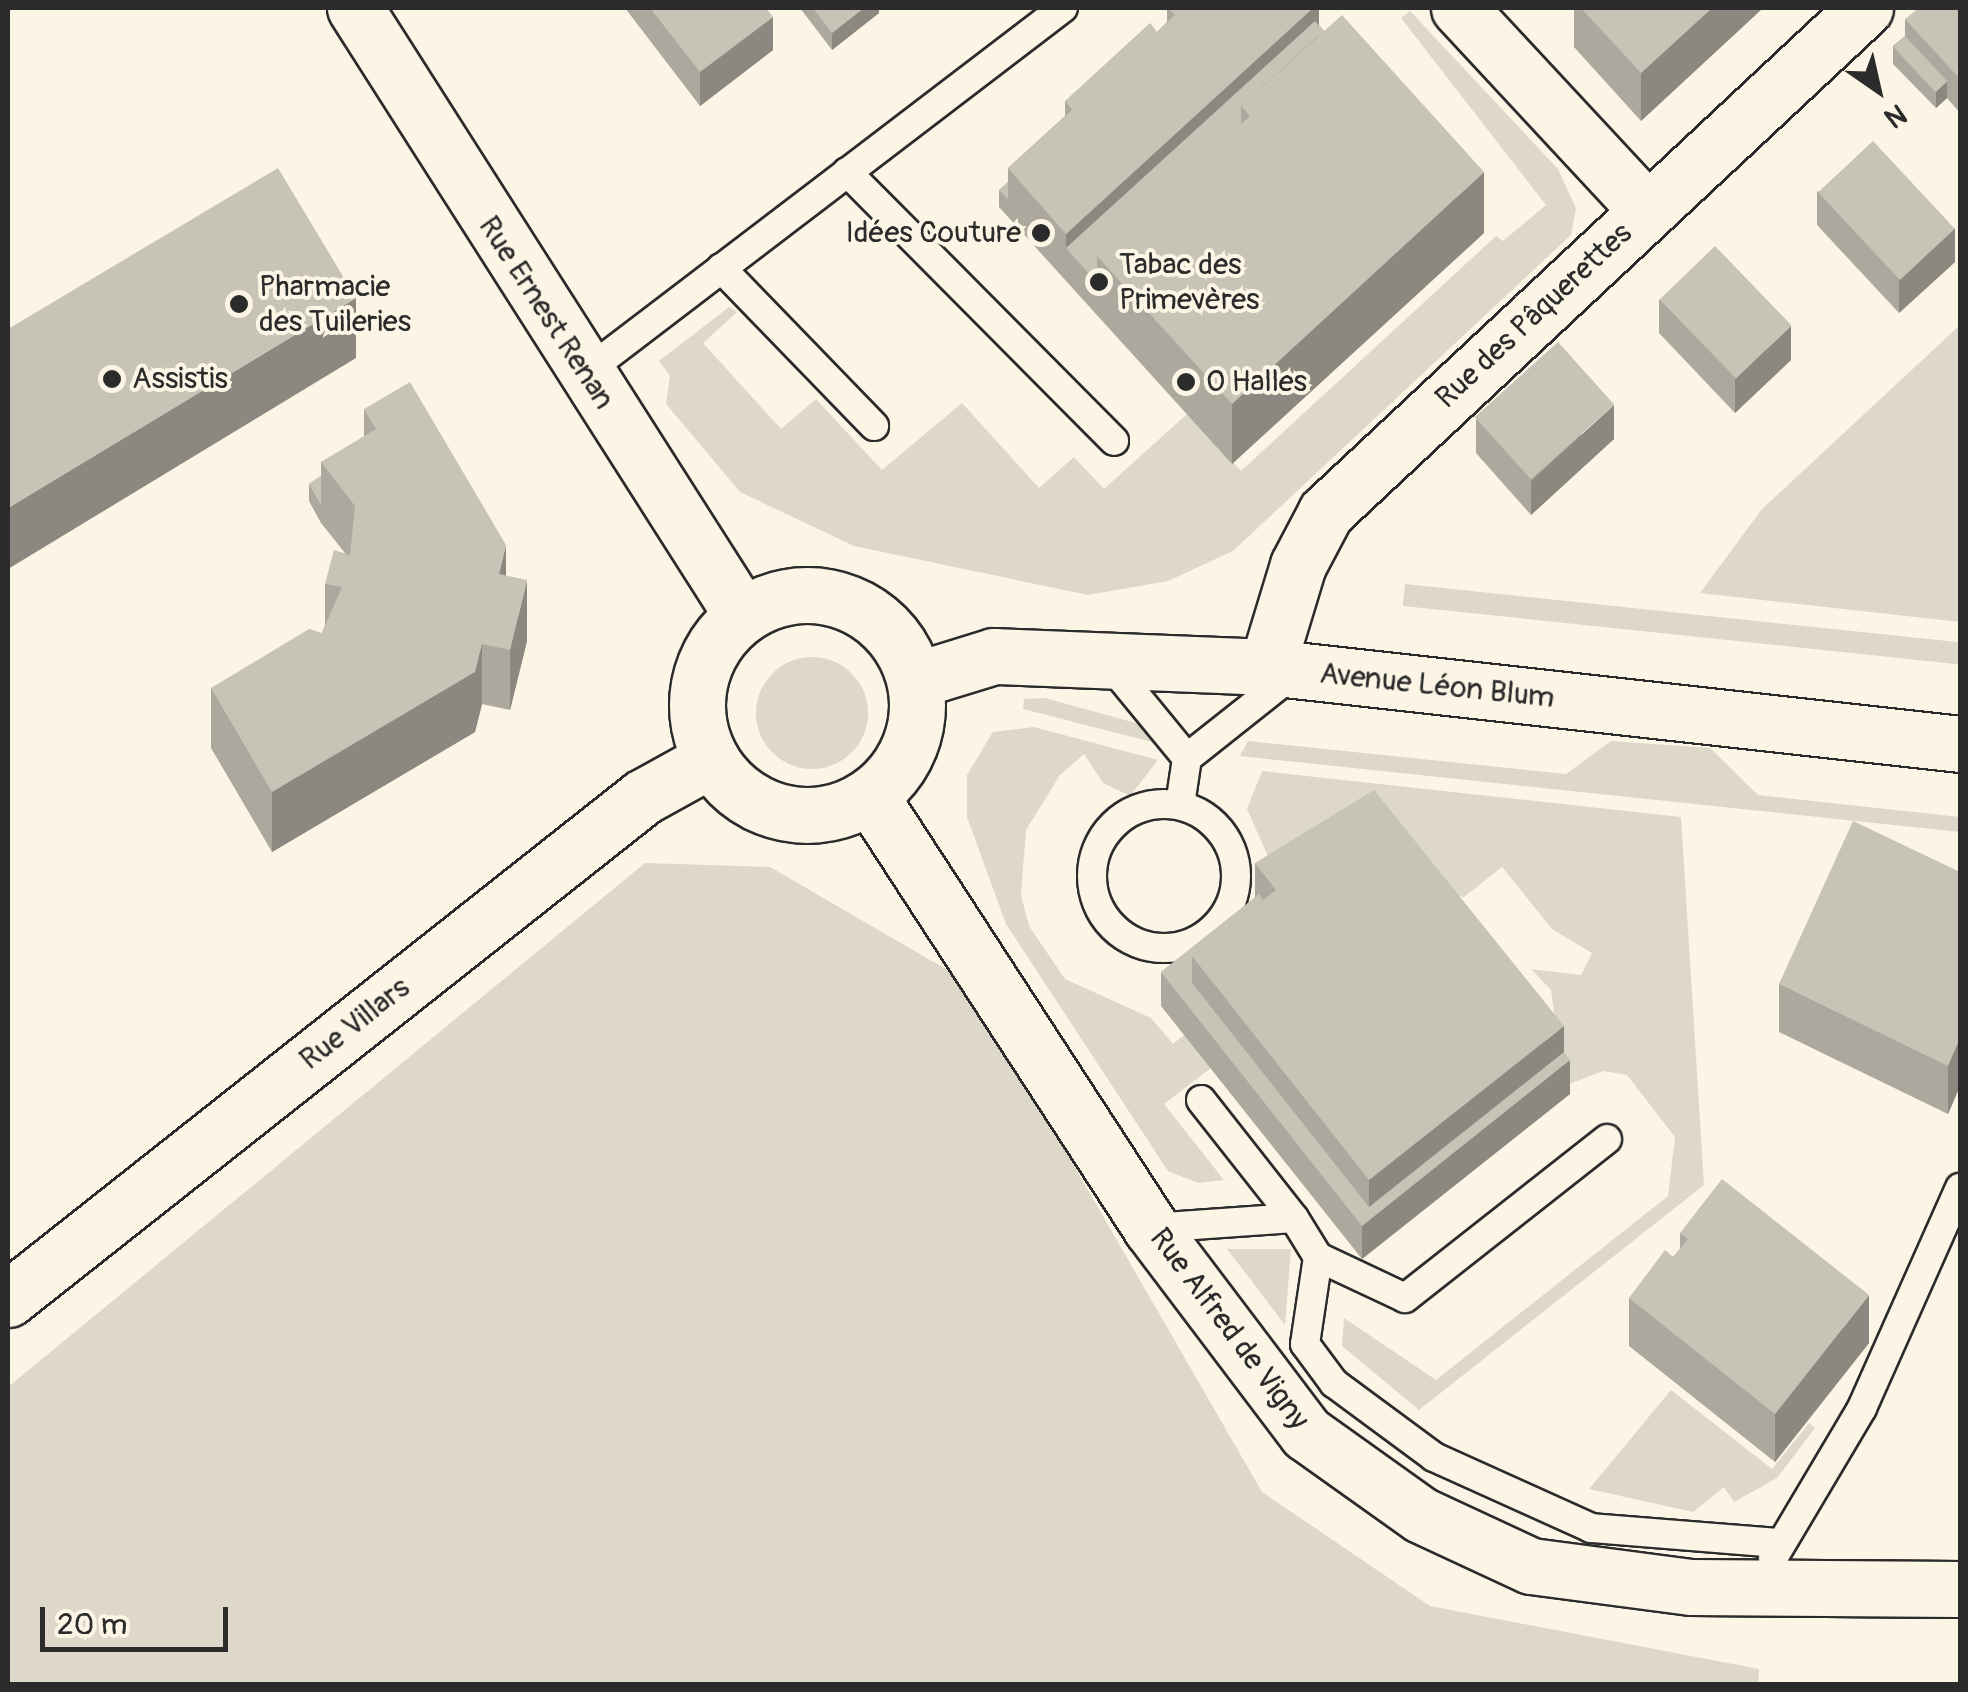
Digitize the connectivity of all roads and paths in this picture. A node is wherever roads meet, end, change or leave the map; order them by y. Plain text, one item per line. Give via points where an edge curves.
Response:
1 (355, 8) edge
2 (1063, 8) edge
3 (1459, 8) edge
4 (1865, 8) edge
5 (847, 172) junction
6 (1647, 210) junction
7 (721, 268) junction
8 (586, 372) junction
9 (874, 426) dead end
10 (1114, 440) dead end
11 (742, 615) junction
12 (1106, 659) junction
13 (1282, 668) junction
14 (916, 680) junction
15 (1960, 744) edge
16 (1187, 758) junction
17 (710, 760) junction
18 (870, 796) junction
19 (1180, 805) junction
20 (1201, 1100) dead end
21 (1607, 1140) dead end
22 (1960, 1188) edge
23 (1294, 1218) junction
24 (1150, 1228) junction
25 (1318, 1257) junction
26 (8, 1298) edge
27 (1771, 1566) junction
28 (1960, 1589) edge

1 - 8 street, Rue Ernest Renan
2 - 5 lane
3 - 6 street
4 - 6 street, Rue des Pâquerettes
5 - 7 lane
5 - 10 lane
6 - 13 street, Rue des Pâquerettes via 1326,512 1298,565
7 - 8 lane
7 - 9 lane
8 - 11 street, Rue Ernest Renan
11 - 14 street via 775,598 846,600 902,646
11 - 17 street via 703,666 699,730
12 - 13 street, Avenue Léon Blum
12 - 14 street, Avenue Léon Blum via 994,656
12 - 16 lane
13 - 15 street, Avenue Léon Blum
13 - 16 lane
14 - 18 street via 910,744
16 - 19 lane
17 - 18 street via 765,807 801,816
17 - 26 street, Rue Villars via 643,797
18 - 24 street, Rue Alfred de Vigny
19 - 19 lane via 1134,810 1100,841 1093,864 1099,909 1113,928 1155,948 1202,938 1232,900 1227,841
20 - 23 lane
21 - 25 lane via 1405,1298
22 - 27 lane via 1862,1408
23 - 24 lane
23 - 25 lane
24 - 27 street, Rue Alfred de Vigny via 1306,1433 1420,1515 1531,1566
25 - 27 lane via 1305,1344 1334,1383 1434,1457 1590,1528
27 - 28 street, Rue Alfred de Vigny

